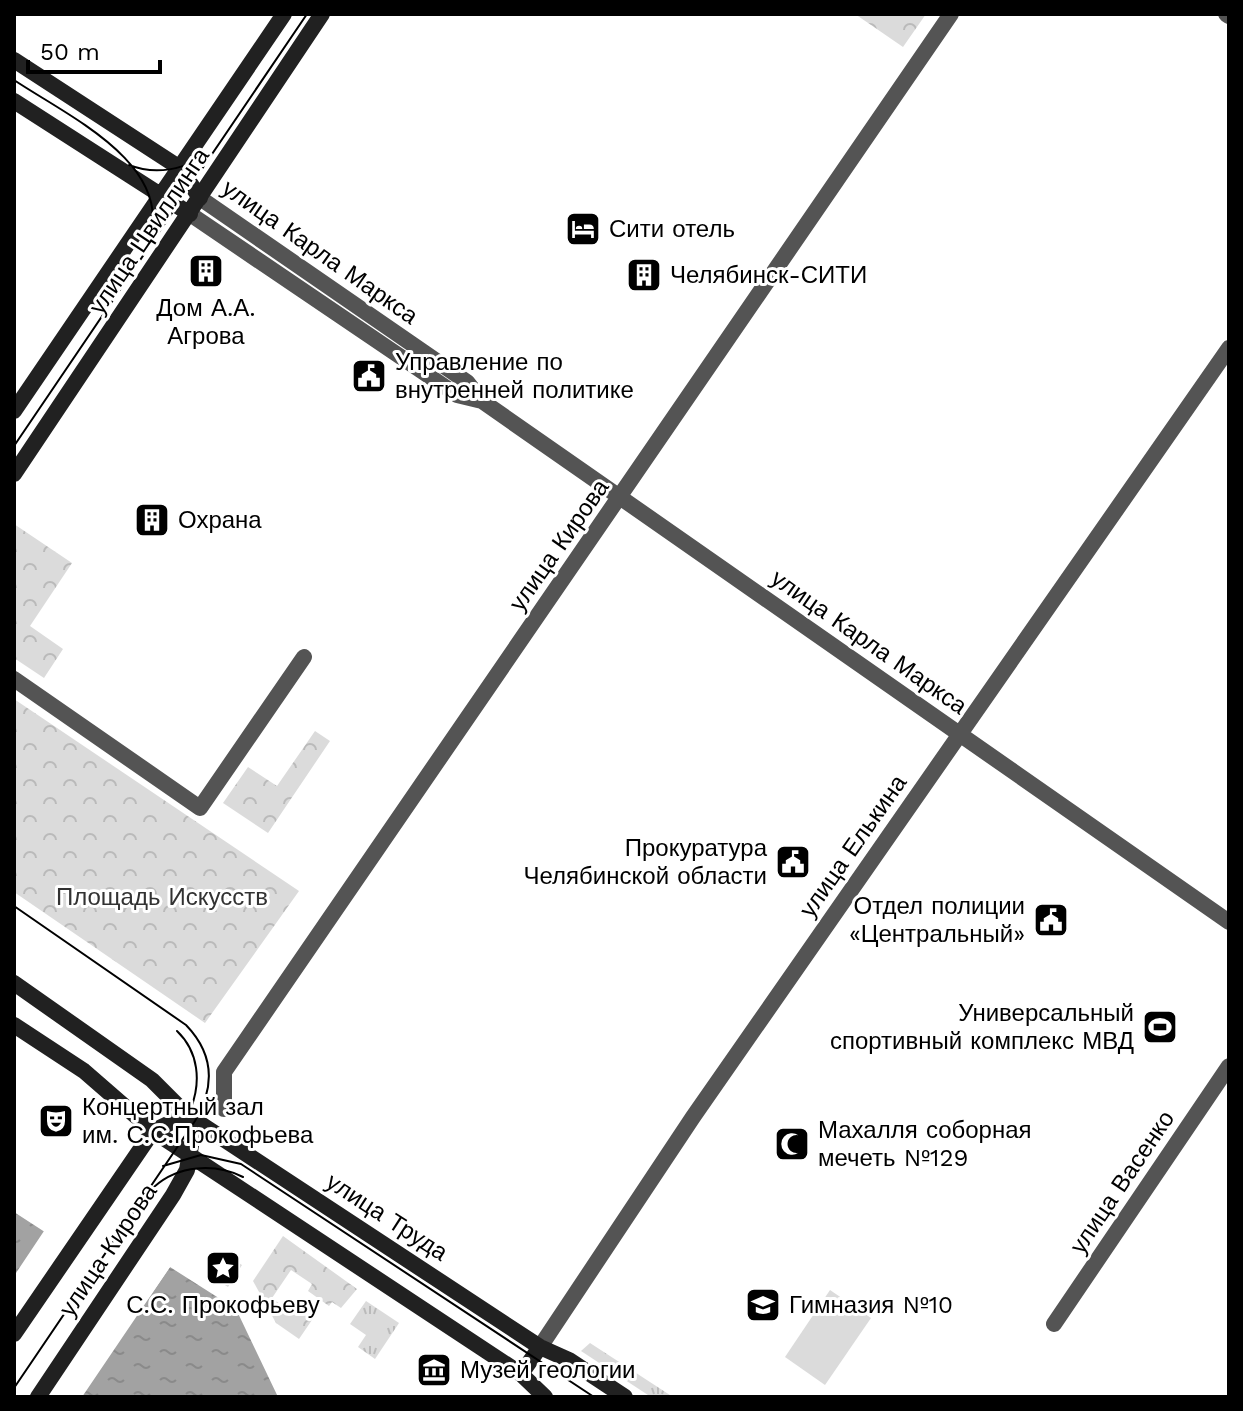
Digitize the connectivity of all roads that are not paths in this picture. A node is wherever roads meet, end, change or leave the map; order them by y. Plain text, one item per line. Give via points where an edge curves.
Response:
1 (284, 14) edge
2 (322, 14) edge
3 (951, 14) edge
4 (14, 60) edge
5 (14, 101) edge
6 (180, 168) junction
7 (159, 197) junction
8 (200, 198) junction
9 (190, 214) junction
10 (1229, 348) edge
11 (482, 401) junction
12 (14, 411) edge
13 (14, 474) edge
14 (620, 499) junction
15 (304, 657) dead end
16 (14, 679) edge
17 (959, 735) junction
18 (1229, 922) edge
19 (14, 983) edge
20 (14, 1025) edge
21 (1229, 1066) edge
22 (224, 1109) dead end
23 (191, 1118) junction
24 (153, 1131) junction
25 (189, 1156) junction
26 (1054, 1324) dead end
27 (14, 1334) edge
28 (540, 1347) junction
29 (521, 1374) junction
30 (38, 1397) edge
31 (545, 1397) edge
32 (625, 1397) edge

1 - 6 main road, улица Цвиллинга
2 - 8 main road, улица Цвиллинга
3 - 14 street, улица Кирова
4 - 6 main road, улица Карла Маркса
5 - 7 main road, улица Карла Маркса
6 - 7 main road, улица Цвиллинга
6 - 8 main road, улица Карла Маркса
7 - 9 main road, улица Карла Маркса
7 - 12 main road, улица Цвиллинга
8 - 9 main road, улица Цвиллинга
8 - 11 street, улица Карла Маркса via 467,382
9 - 11 street, улица Карла Маркса via 457,395
9 - 13 main road, улица Цвиллинга
10 - 17 street, улица Елькина
11 - 14 street, улица Карла Маркса
14 - 17 street, улица Карла Маркса
14 - 22 street, улица Кирова via 224,1072
15 - 16 street via 200,808
17 - 18 street, улица Карла Маркса
17 - 28 street, улица Елькина
19 - 23 main road, улица Труда via 152,1080
20 - 24 main road via 84,1071
21 - 26 street, улица Васенко
23 - 24 main road
23 - 25 main road, улица Кирова
23 - 28 main road, улица Труда
24 - 25 main road
24 - 27 main road, улица Кирова
25 - 29 main road
25 - 30 main road, улица Кирова via 187,1170
28 - 29 main road, улица Елькина
28 - 32 main road, улица Труда
29 - 31 main road

